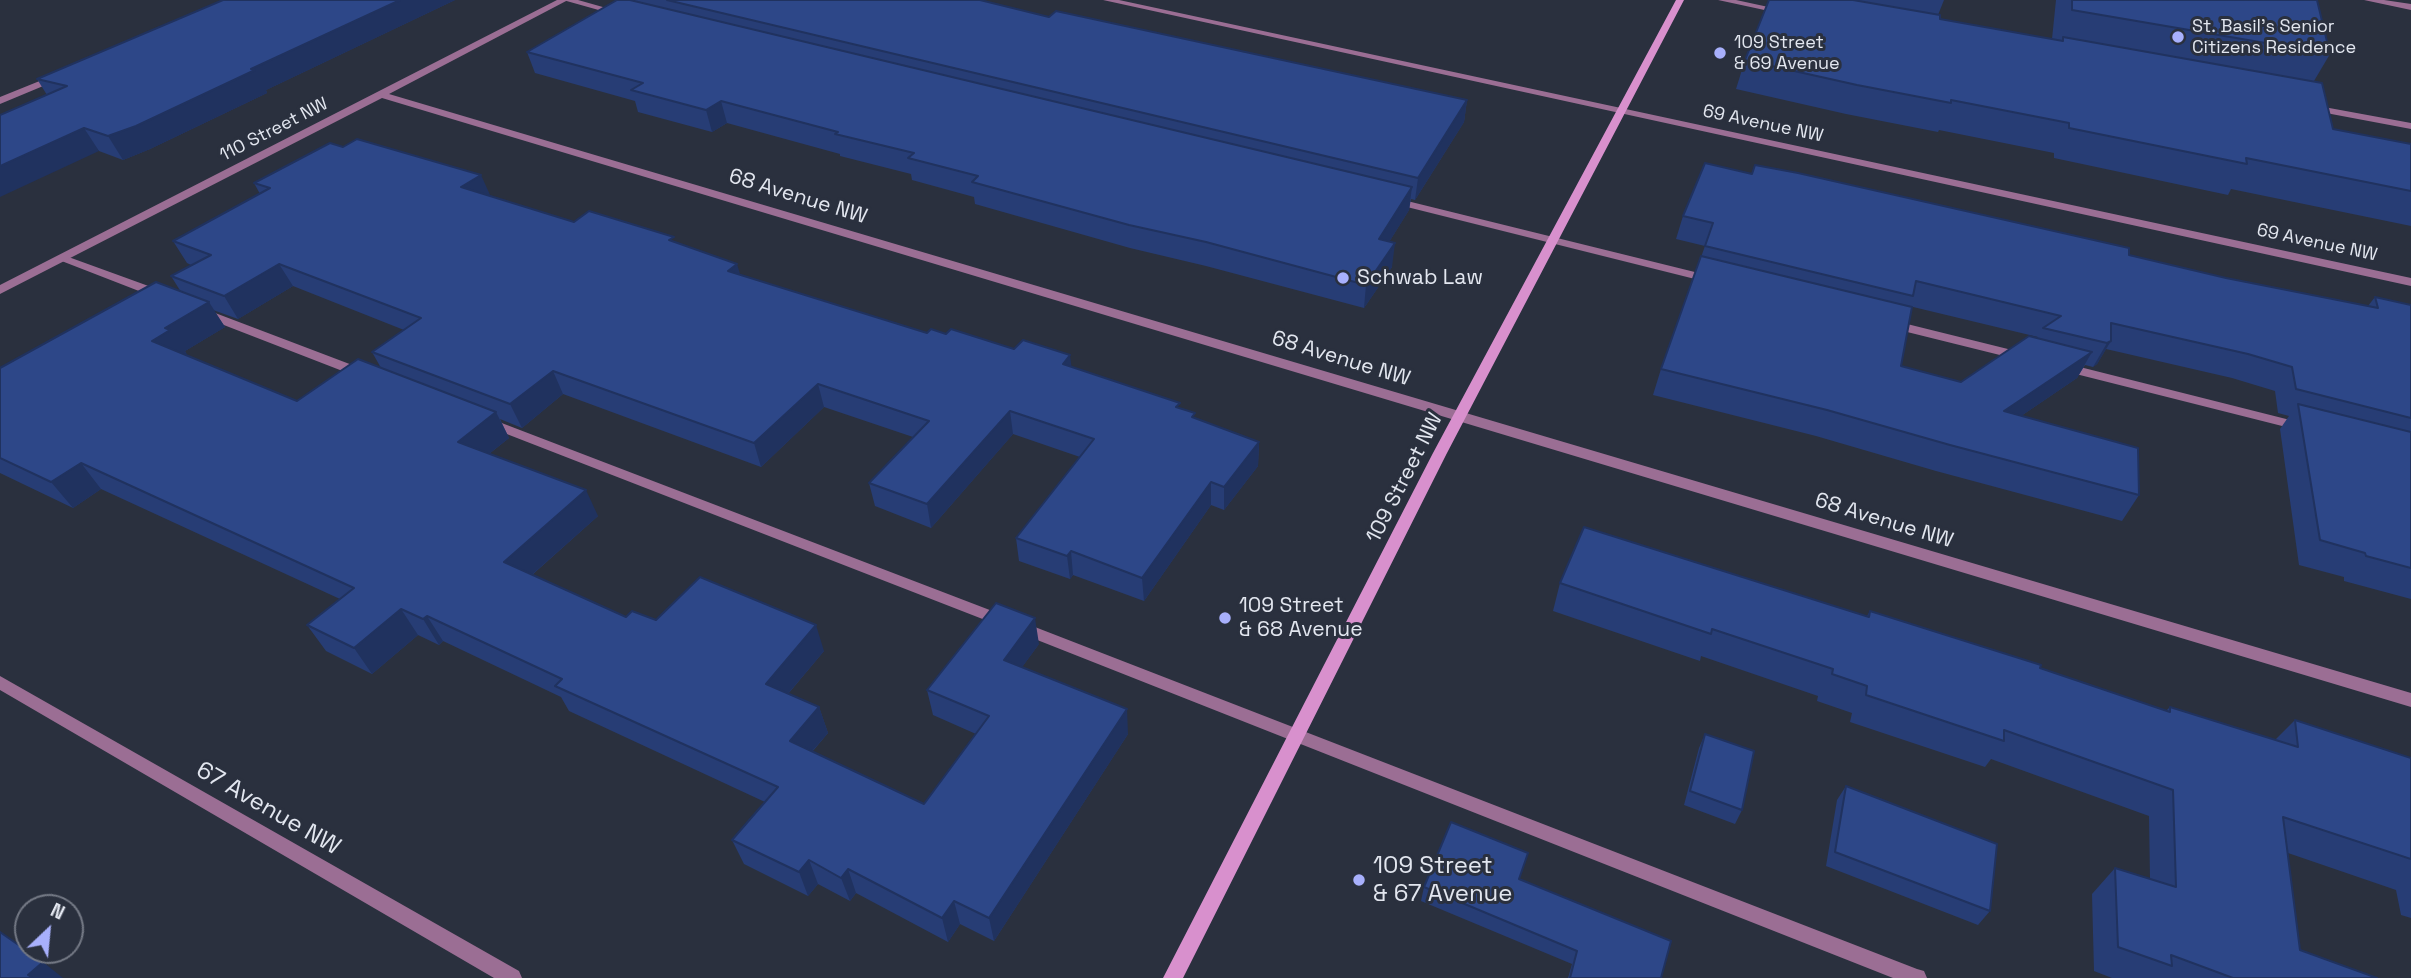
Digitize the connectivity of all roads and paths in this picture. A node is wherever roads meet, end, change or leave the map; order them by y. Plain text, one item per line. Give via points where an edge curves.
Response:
1 (565, 0) edge
2 (1107, 0) edge
3 (1680, 0) edge
4 (1722, 0) edge
5 (2374, 1) edge
6 (2411, 7) edge
7 (1794, 13) edge
8 (635, 16) edge
9 (62, 75) edge
10 (380, 94) junction
11 (0, 101) edge
12 (2301, 106) edge
13 (1621, 112) junction
14 (2411, 126) edge
15 (1381, 198) edge
16 (1553, 239) junction
17 (63, 258) junction
18 (1719, 281) edge
19 (2411, 282) edge
20 (0, 290) edge
21 (1882, 322) edge
22 (2031, 359) edge
23 (2045, 363) edge
24 (373, 378) edge
25 (1460, 416) junction
26 (477, 418) edge
27 (2316, 430) edge
28 (0, 682) edge
29 (2411, 700) edge
30 (1299, 735) junction
31 (512, 978) edge
32 (1173, 978) edge
33 (1917, 978) edge

1 - 8 street
1 - 10 street, 110 Street NW
2 - 13 street, 69 Avenue NW
3 - 13 main road, 109 Street NW
4 - 7 street
5 - 6 street
9 - 11 street
10 - 17 street, 110 Street NW
10 - 25 street, 68 Avenue NW
12 - 14 street
13 - 16 main road, 109 Street NW
13 - 19 street, 69 Avenue NW
15 - 16 street
16 - 18 street
16 - 25 main road, 109 Street NW
17 - 20 street, 110 Street NW
17 - 24 street
21 - 22 street
23 - 27 street
25 - 29 street, 68 Avenue NW
25 - 30 main road, 109 Street NW
26 - 30 street
28 - 31 street, 67 Avenue NW
30 - 32 main road, 109 Street NW
30 - 33 street

